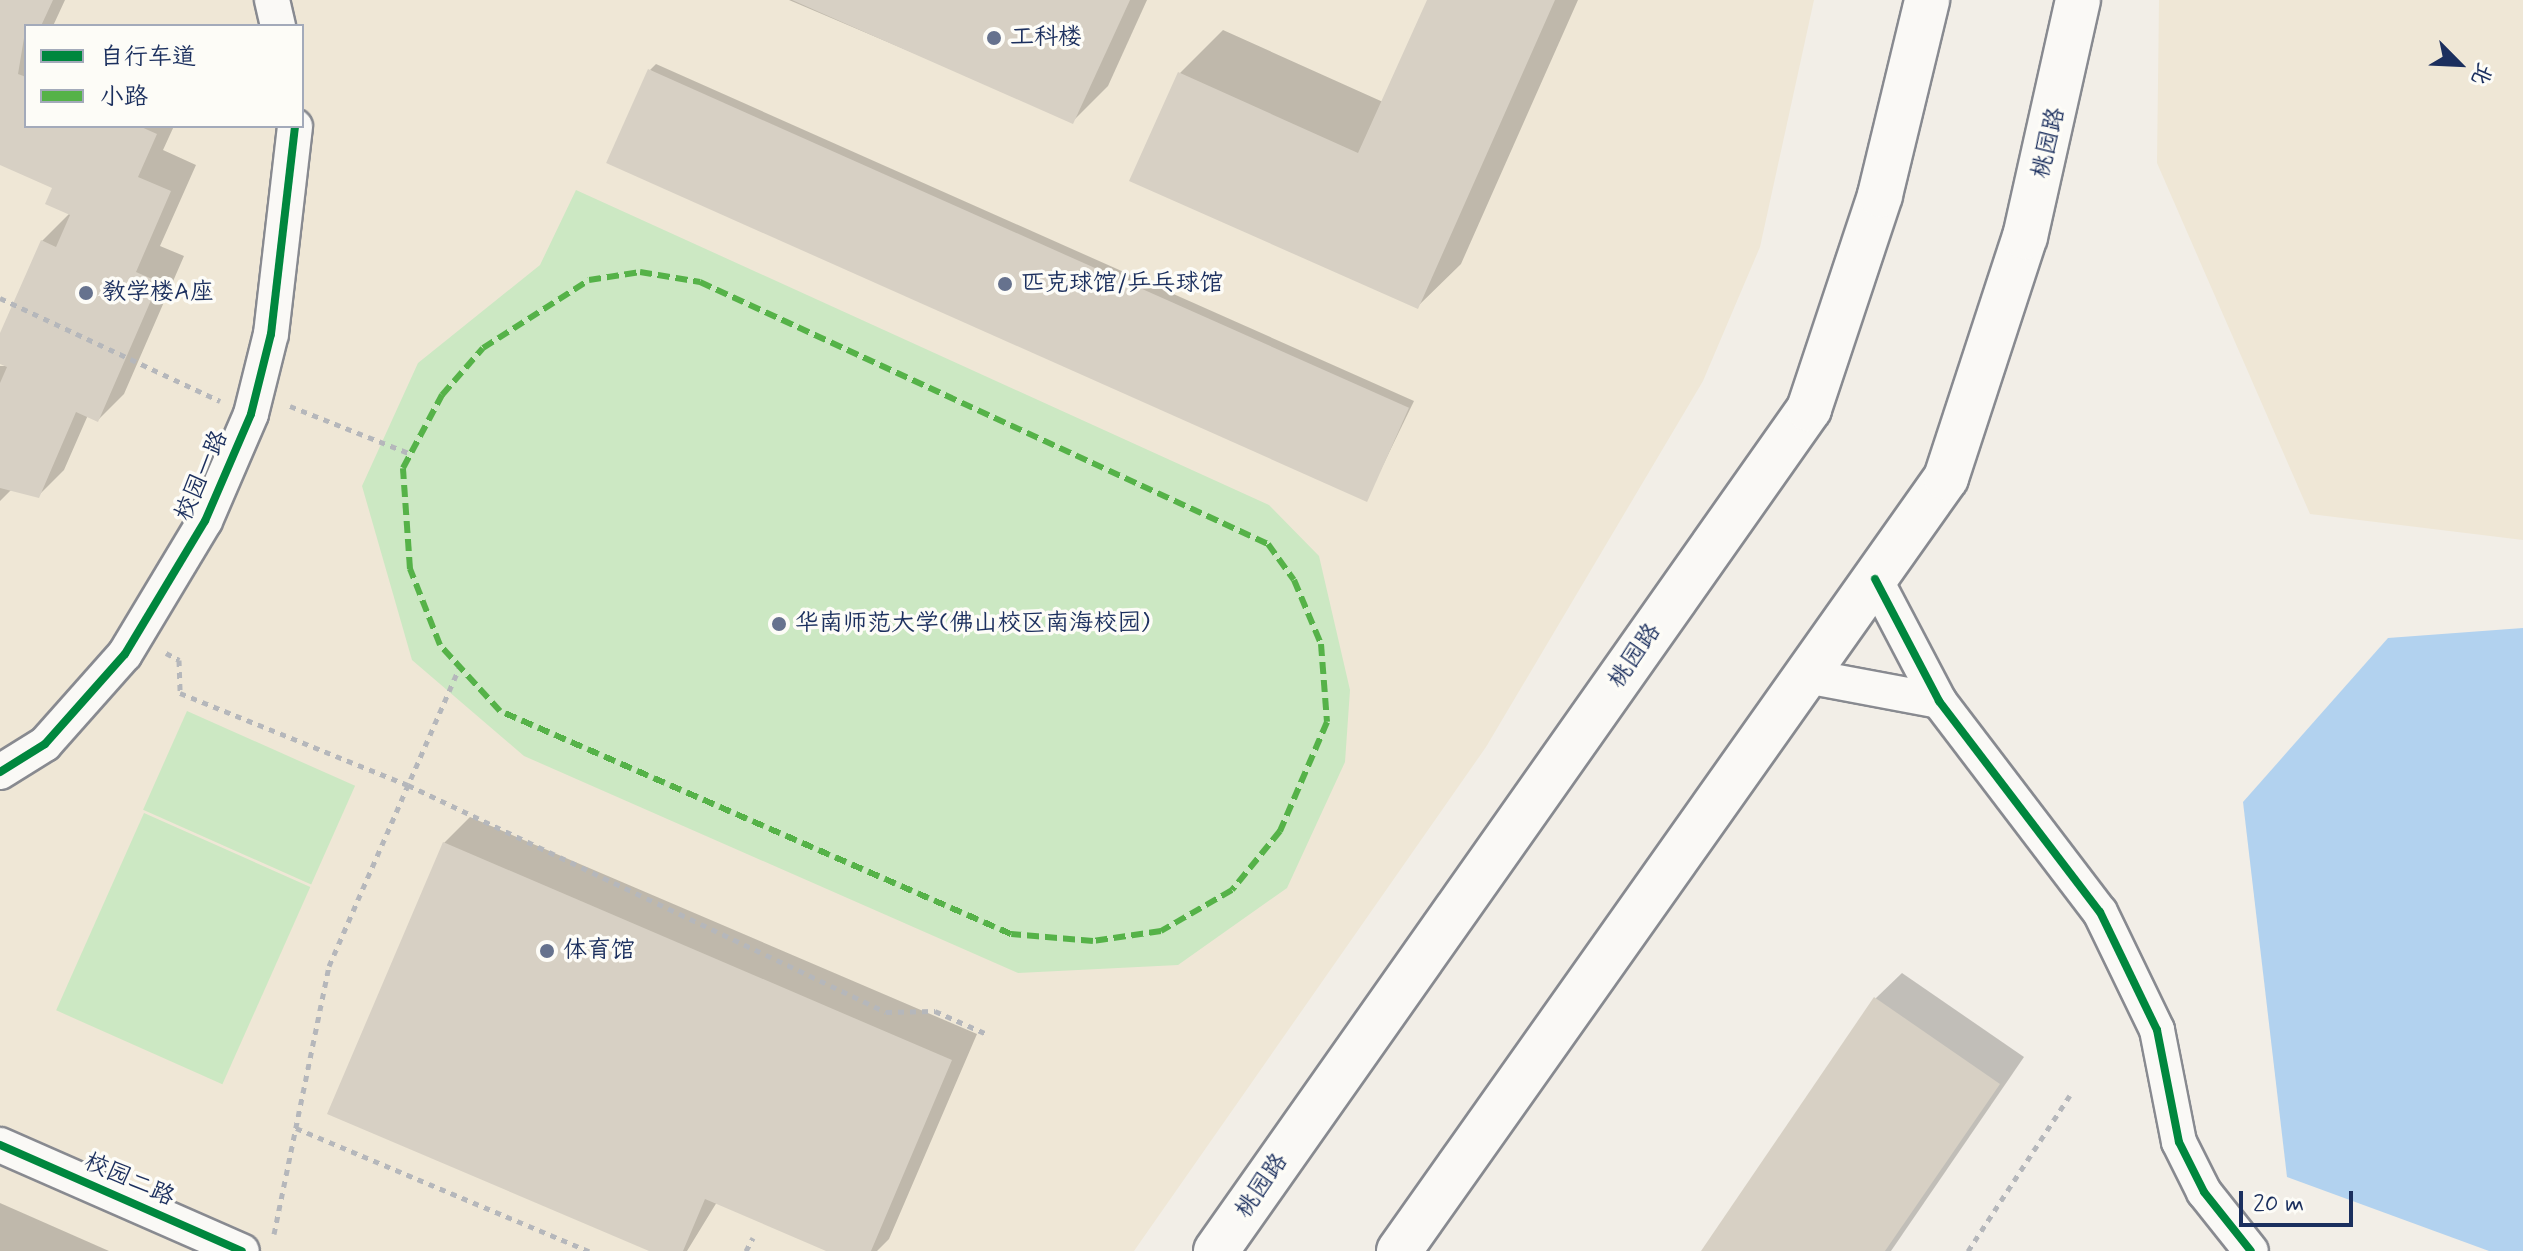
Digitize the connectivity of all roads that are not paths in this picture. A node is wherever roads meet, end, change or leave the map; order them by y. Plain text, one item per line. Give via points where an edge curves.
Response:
1 (272, 0) edge
2 (1927, 0) edge
3 (2078, 0) edge
4 (278, 24) edge
5 (295, 128) edge
6 (1875, 579) junction
7 (1806, 676) junction
8 (1939, 701) junction
9 (0, 772) edge
10 (0, 1145) edge
11 (242, 1251) edge
12 (1216, 1251) edge
13 (1399, 1251) edge
14 (2251, 1251) edge

1 - 4 street
2 - 12 main road, 桃园路 via 1880,195 1809,409
3 - 6 main road, 桃园路 via 2025,237 1946,478
5 - 9 street, 校园一路 via 271,334 251,414 205,521 137,637 45,744
6 - 7 main road, 桃园路
6 - 8 street
7 - 8 street
7 - 13 main road, 桃园路
8 - 14 street via 2100,912 2157,1030 2179,1142 2204,1192
10 - 11 street, 校园二路

